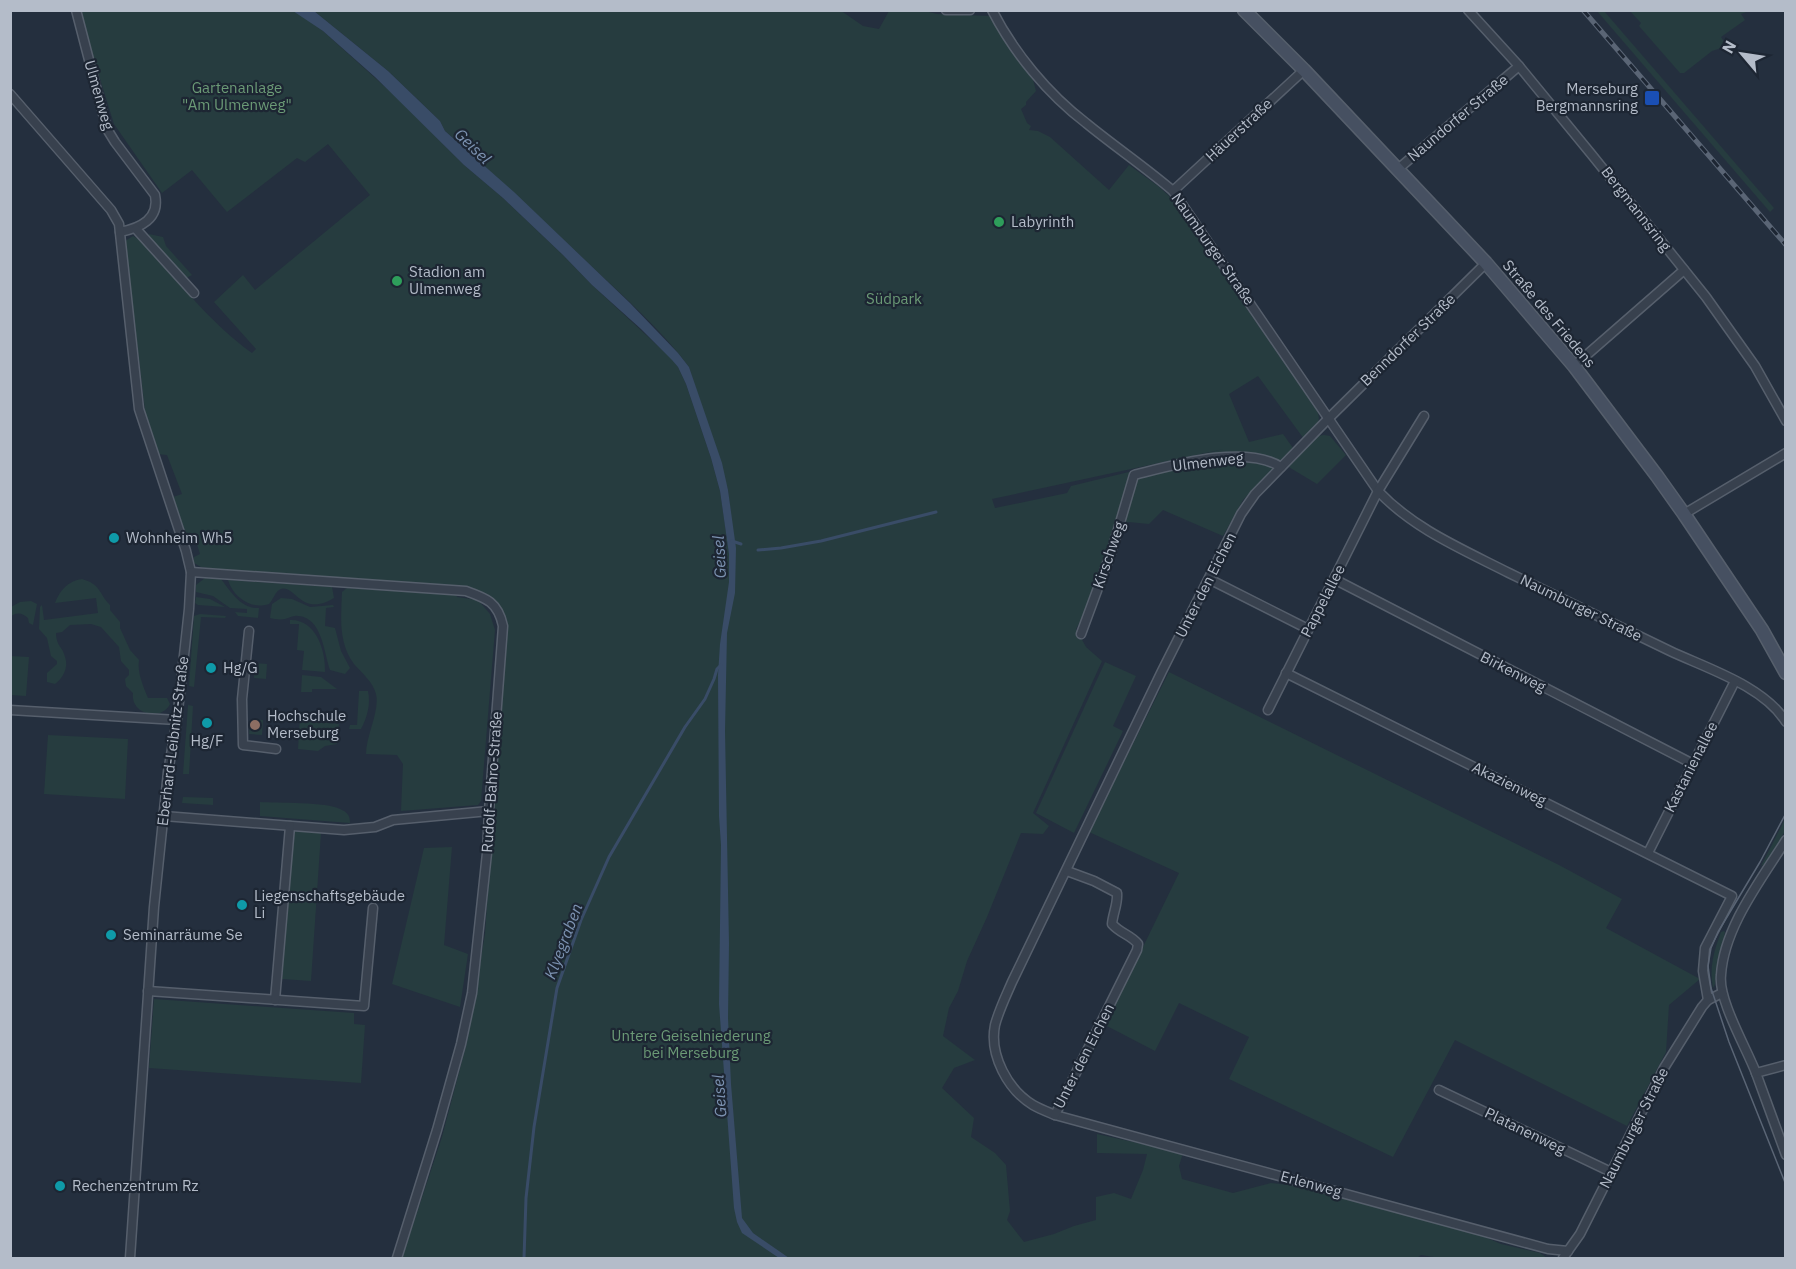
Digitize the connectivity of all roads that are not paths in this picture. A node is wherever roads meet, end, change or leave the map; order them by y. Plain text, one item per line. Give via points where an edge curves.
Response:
1 (76, 10) edge
2 (946, 10) edge
3 (970, 10) edge
4 (992, 10) edge
5 (1244, 10) edge
6 (1468, 10) edge
7 (1519, 66) junction
8 (1304, 70) junction
9 (10, 94) edge
10 (1398, 169) junction
11 (1173, 191) junction
12 (136, 229) junction
13 (120, 232) junction
14 (1486, 263) junction
15 (1684, 270) junction
16 (194, 293) dead end
17 (1574, 366) junction
18 (1424, 416) dead end
19 (1329, 418) junction
20 (1785, 421) edge
21 (1785, 453) edge
22 (1281, 467) junction
23 (1134, 475) joint
24 (1378, 491) junction
25 (1684, 514) junction
26 (191, 572) junction
27 (1209, 579) junction
28 (1334, 579) junction
29 (1308, 629) junction
30 (249, 631) dead end
31 (1081, 634) dead end
32 (1286, 673) junction
33 (1785, 673) edge
34 (1734, 681) junction
35 (10, 710) edge
36 (1268, 710) dead end
37 (177, 720) junction
38 (1785, 722) edge
39 (276, 749) dead end
40 (1693, 764) junction
41 (489, 811) junction
42 (164, 816) junction
43 (290, 826) junction
44 (1785, 840) edge
45 (1648, 853) junction
46 (1067, 870) junction
47 (373, 908) dead end
48 (148, 991) junction
49 (1722, 993) junction
50 (275, 1000) junction
51 (1708, 1000) junction
52 (1785, 1065) edge
53 (1756, 1073) junction
54 (1439, 1090) dead end
55 (1054, 1115) junction
56 (1785, 1155) edge
57 (1611, 1172) junction
58 (1565, 1255) edge
59 (130, 1258) edge
60 (397, 1258) edge

1 - 12 street, Ulmenweg via 107,129 155,195 153,213
2 - 3 street
4 - 11 street, Naumburger Straße via 1001,28 1053,93
5 - 8 street, Straße des Friedens
6 - 7 street, Bergmannsring
7 - 10 street, Naundorfer Straße
7 - 15 street, Bergmannsring
8 - 10 street, Straße des Friedens
8 - 11 street, Häuerstraße
9 - 13 street via 111,210
10 - 14 street, Straße des Friedens
11 - 19 street, Naumburger Straße
12 - 13 street
12 - 16 street
13 - 26 street, Eberhard-Leibnitz-Straße via 139,409
14 - 17 street, Straße des Friedens
14 - 19 street, Benndorfer Straße
15 - 17 street
15 - 20 street, Bergmannsring via 1755,366
17 - 25 street, Straße des Friedens
18 - 24 street
19 - 22 street, Unter den Eichen
19 - 24 street, Naumburger Straße
21 - 25 street
22 - 23 street, Ulmenweg via 1264,459 1240,456
22 - 27 street, Unter den Eichen via 1241,514
23 - 31 street, Kirschweg
24 - 28 street, Pappelallee
24 - 34 street, Naumburger Straße via 1392,506 1439,538
25 - 33 street, Straße des Friedens
26 - 37 street, Eberhard-Leibnitz-Straße
26 - 41 street, Rudolf-Bahro-Straße via 466,591 492,603 500,613 502,626
27 - 29 street
27 - 46 street, Unter den Eichen
28 - 29 street, Pappelallee
28 - 40 street, Birkenweg
29 - 32 street, Pappelallee
30 - 39 street via 242,699 243,745
32 - 36 street, Pappelallee
32 - 45 street, Akazienweg
34 - 38 street, Naumburger Straße via 1758,694
34 - 40 street, Kastanienallee
35 - 37 street
37 - 42 street, Eberhard-Leibnitz-Straße
40 - 45 street, Kastanienallee
41 - 43 street via 393,819 375,827 344,830
41 - 60 street, Rudolf-Bahro-Straße via 472,993 437,1130
42 - 43 street
42 - 48 street, Eberhard-Leibnitz-Straße
43 - 50 street
44 - 49 street via 1736,924 1723,959
45 - 51 street, Akazienweg via 1732,896 1705,948 1703,971
46 - 55 street, Unter den Eichen via 1012,982 995,1027 996,1055 1006,1077 1033,1105
46 - 55 street, Unter den Eichen via 1117,893 1112,924 1138,944
47 - 50 street via 364,1006
48 - 50 street
48 - 59 street, Eberhard-Leibnitz-Straße
49 - 51 street, Naumburger Straße
49 - 53 street
51 - 57 street, Naumburger Straße via 1664,1068
52 - 53 street
53 - 56 street
54 - 57 street, Platanenweg
55 - 58 street, Erlenweg
57 - 58 street, Naumburger Straße

